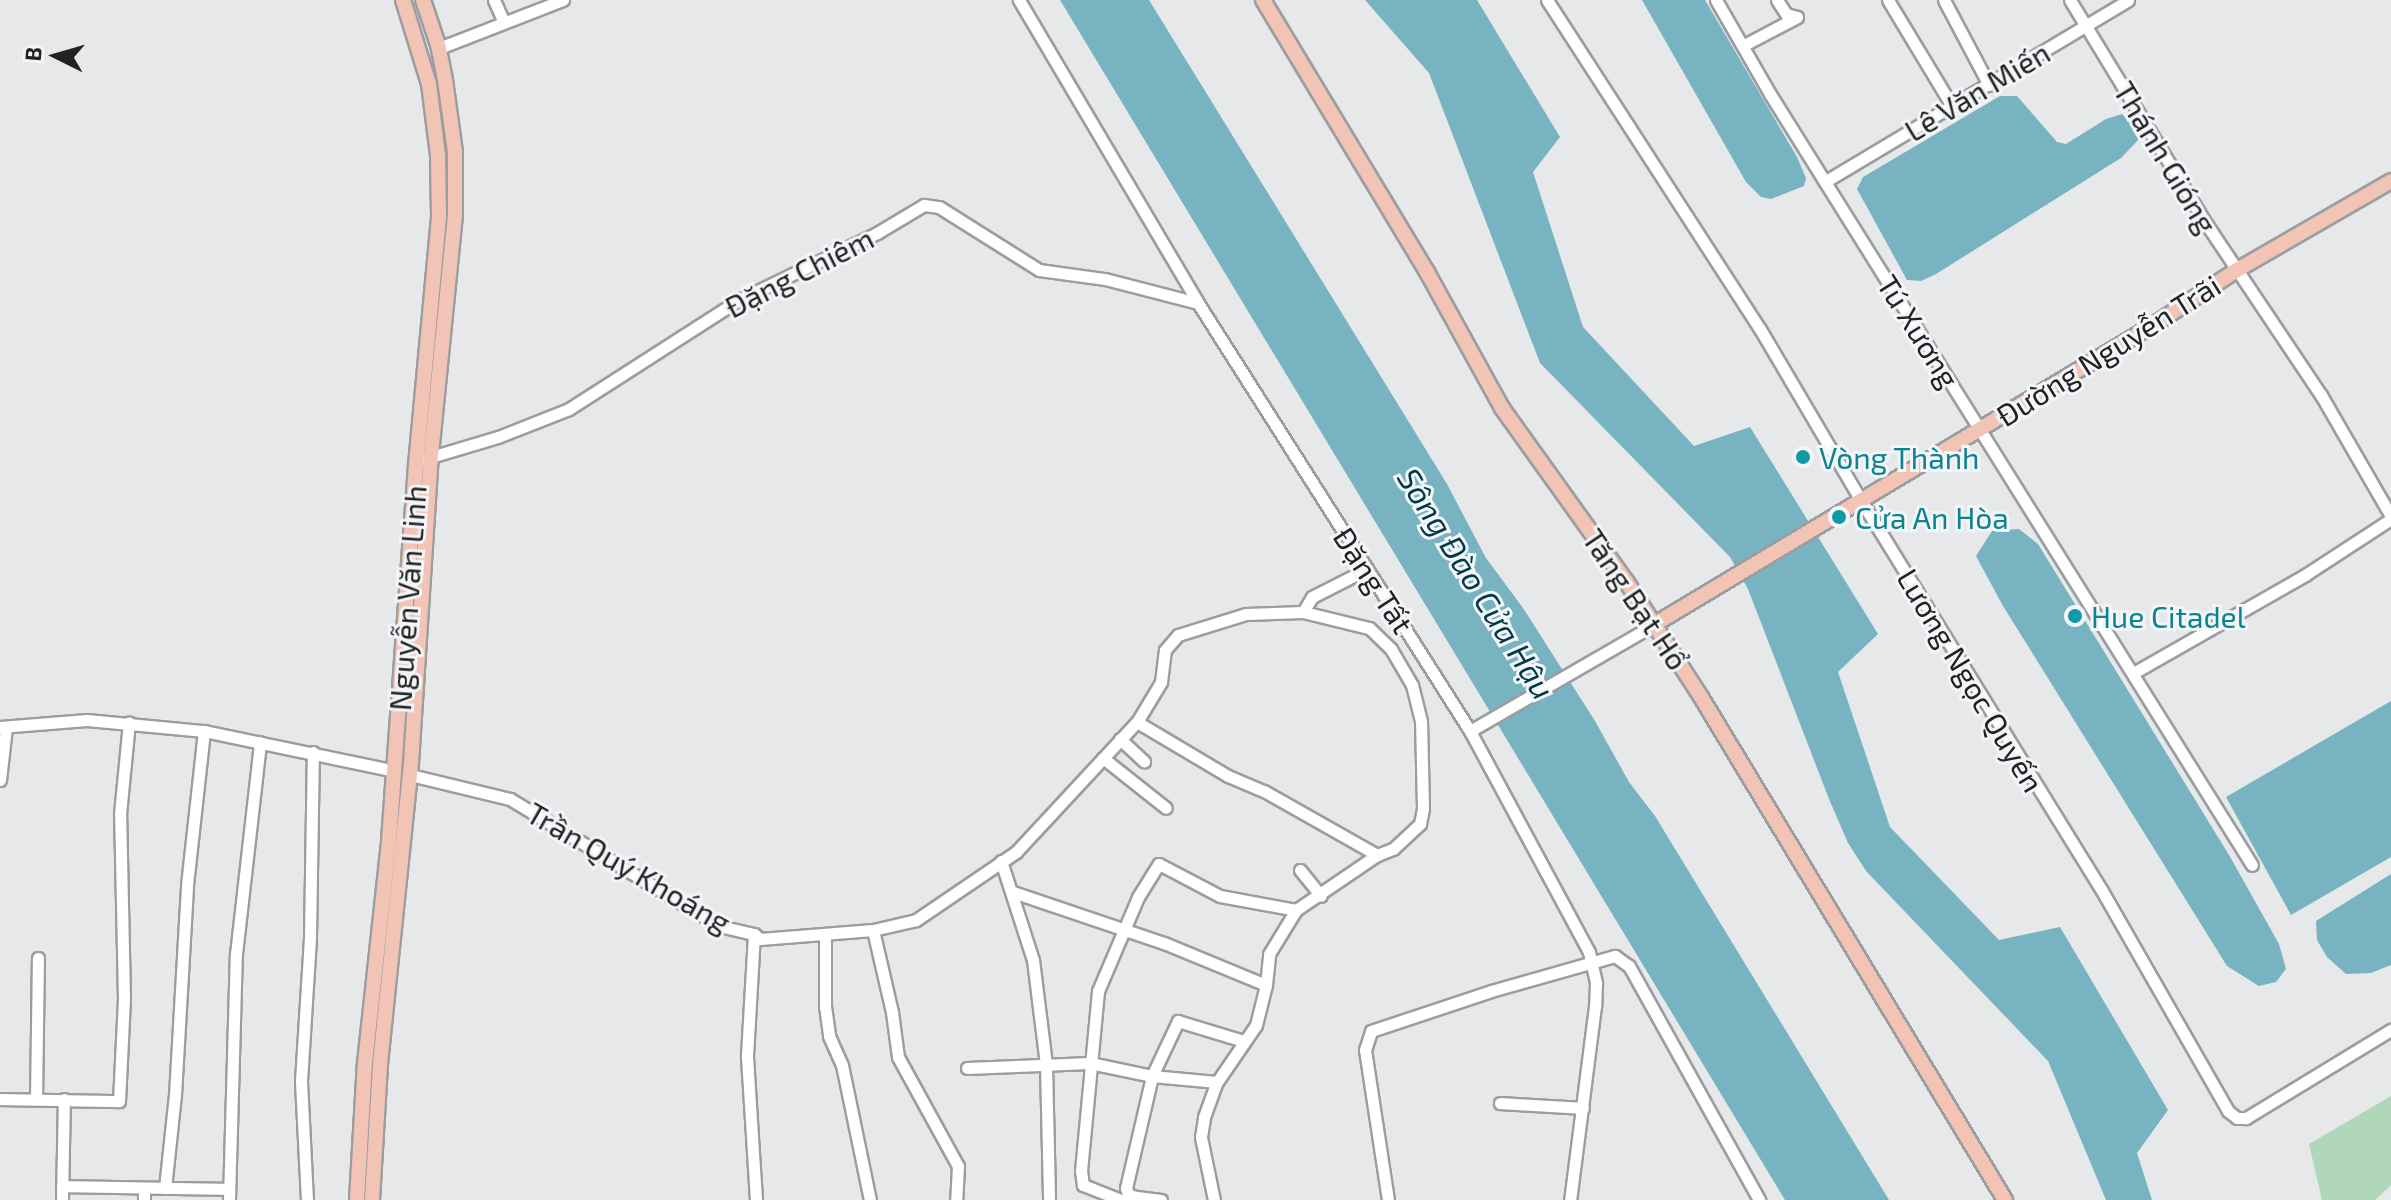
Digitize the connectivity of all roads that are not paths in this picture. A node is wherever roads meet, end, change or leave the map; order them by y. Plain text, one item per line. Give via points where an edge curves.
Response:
1 (403, 0) edge
2 (423, 0) edge
3 (494, 0) edge
4 (563, 0) edge
5 (1019, 0) edge
6 (1263, 0) edge
7 (1547, 0) edge
8 (1716, 0) edge
9 (1777, 0) edge
10 (1888, 0) edge
11 (1944, 0) edge
12 (2070, 0) edge
13 (2128, 0) edge
14 (504, 22) junction
15 (2085, 26) junction
16 (1744, 45) junction
17 (439, 48) junction
18 (1989, 85) junction
19 (1952, 106) junction
20 (455, 152) junction
21 (438, 155) junction
22 (1826, 181) junction
23 (2391, 181) edge
24 (2237, 270) junction
25 (1198, 303) junction
26 (1980, 429) junction
27 (431, 455) junction
28 (413, 467) junction
29 (1860, 499) junction
30 (2391, 517) edge
31 (1367, 569) junction
32 (1303, 612) junction
33 (1655, 624) junction
34 (2135, 672) junction
35 (129, 722) junction
36 (1137, 722) junction
37 (3, 727) edge
38 (204, 731) junction
39 (1470, 731) junction
40 (1120, 739) junction
41 (260, 742) junction
42 (313, 752) junction
43 (1103, 758) junction
44 (1144, 761) dead end
45 (402, 773) junction
46 (0, 780) edge
47 (1166, 808) dead end
48 (1377, 855) junction
49 (1001, 861) junction
50 (2252, 865) dead end
51 (1300, 870) dead end
52 (1013, 892) junction
53 (1321, 896) junction
54 (1296, 910) junction
55 (873, 930) junction
56 (1125, 930) junction
57 (754, 934) junction
58 (825, 934) junction
59 (38, 958) dead end
60 (1592, 963) junction
61 (1266, 985) junction
62 (2391, 1030) edge
63 (1244, 1041) junction
64 (373, 1063) junction
65 (1090, 1063) junction
66 (1046, 1064) junction
67 (967, 1068) dead end
68 (1152, 1076) junction
69 (1217, 1082) junction
70 (0, 1099) edge
71 (36, 1099) junction
72 (64, 1099) junction
73 (1500, 1103) dead end
74 (1583, 1108) junction
75 (62, 1186) junction
76 (165, 1188) junction
77 (144, 1194) edge
78 (229, 1194) edge
79 (1123, 1195) edge
80 (62, 1200) edge
81 (307, 1200) edge
82 (357, 1200) edge
83 (372, 1200) edge
84 (756, 1200) edge
85 (870, 1200) edge
86 (956, 1200) edge
87 (1049, 1200) edge
88 (1161, 1200) edge
89 (1214, 1200) edge
90 (1388, 1200) edge
91 (1570, 1200) edge
92 (1759, 1200) edge
93 (2005, 1200) edge

1 - 21 main road, Nguyễn Văn Linh via 429,84
2 - 17 main road, Nguyễn Văn Linh
3 - 14 street
4 - 14 street
5 - 25 street, Đặng Tất
6 - 33 main road, Tăng Bạt Hổ via 1427,272 1502,408
7 - 29 street, Lương Ngọc Quyến via 1760,329
8 - 16 street, Tú Xương
9 - 16 street via 1786,14 1797,17
10 - 19 street
11 - 18 street
12 - 15 street, Thánh Gióng
13 - 15 street, Lê Văn Miến
14 - 17 street
15 - 18 street, Lê Văn Miến
15 - 24 street, Thánh Gióng
16 - 22 street, Tú Xương
17 - 20 main road, Nguyễn Văn Linh
18 - 19 street, Lê Văn Miến
19 - 22 street, Lê Văn Miến
20 - 21 main road
20 - 27 main road, Nguyễn Văn Linh via 455,215
21 - 28 main road, Nguyễn Văn Linh via 436,275
22 - 26 street, Tú Xương
23 - 24 main road, Đường Nguyễn Trãi
24 - 26 main road, Đường Nguyễn Trãi
24 - 30 street, Thánh Gióng via 2321,395
25 - 27 street, Đặng Chiêm via 1105,279 1039,270 939,207 924,205 737,301 569,409 498,437
25 - 31 street, Đặng Tất
26 - 29 main road, Đường Nguyễn Trãi
26 - 34 street, Tú Xương
27 - 28 street, Đặng Chiêm
27 - 45 main road, Nguyễn Văn Linh
28 - 45 main road, Nguyễn Văn Linh
29 - 33 main road, Đường Nguyễn Trãi
29 - 62 street, Lương Ngọc Quyến via 2101,889 2228,1111 2246,1118
30 - 34 street via 2305,575
31 - 32 street via 1312,597
31 - 39 street, Đặng Tất
32 - 36 street, Trần Quý Khoáng via 1246,614 1178,635 1165,650 1161,682
32 - 48 street, Trần Quý Khoáng via 1369,628 1391,649 1412,685 1425,778 1420,824 1393,849
33 - 39 street
33 - 93 main road, Tăng Bạt Hổ
34 - 50 street, Tú Xương
35 - 37 street, Trần Quý Khoáng via 72,720
35 - 38 street, Trần Quý Khoáng
35 - 72 street via 120,814 124,999 119,1101
36 - 40 street, Trần Quý Khoáng
36 - 48 street
37 - 46 street
38 - 41 street, Trần Quý Khoáng
38 - 76 street
39 - 60 street, Đặng Tất
40 - 43 street, Trần Quý Khoáng
40 - 44 street
41 - 42 street, Trần Quý Khoáng
41 - 78 street via 236,954
42 - 45 street, Trần Quý Khoáng
42 - 81 street via 301,1081
43 - 47 street
43 - 49 street, Trần Quý Khoáng via 1016,852
45 - 57 street, Trần Quý Khoáng via 510,799 719,926
45 - 64 main road, Nguyễn Văn Linh
48 - 53 street, Trần Quý Khoáng
49 - 52 street
49 - 55 street, Trần Quý Khoáng via 916,920
51 - 53 street
52 - 56 street
52 - 66 street via 1033,960
53 - 54 street, Trần Quý Khoáng
54 - 56 street via 1220,896 1159,864
54 - 61 street via 1269,954
55 - 58 street, Trần Quý Khoáng
55 - 86 street via 898,1057 958,1166
56 - 61 street
56 - 65 street via 1098,991
57 - 58 street, Trần Quý Khoáng via 760,939
57 - 84 street via 747,1057
58 - 85 street via 829,1036 842,1065
59 - 71 street
60 - 74 street, Đặng Tất via 1595,1006
60 - 90 street via 1371,1031 1365,1050
60 - 92 street via 1615,956 1629,966
61 - 63 street via 1256,1025
63 - 68 street via 1178,1021
63 - 69 street
64 - 82 main road, Nguyễn Văn Linh
64 - 83 main road, Nguyễn Văn Linh
65 - 66 street
65 - 68 street
65 - 79 street via 1083,1185
66 - 67 street
66 - 87 street
68 - 69 street
68 - 79 street
69 - 89 street via 1201,1137
70 - 71 street
71 - 72 street
72 - 75 street
73 - 74 street
74 - 91 street, Đặng Tất
75 - 77 street
75 - 80 street
76 - 77 street
76 - 78 street
79 - 88 street

